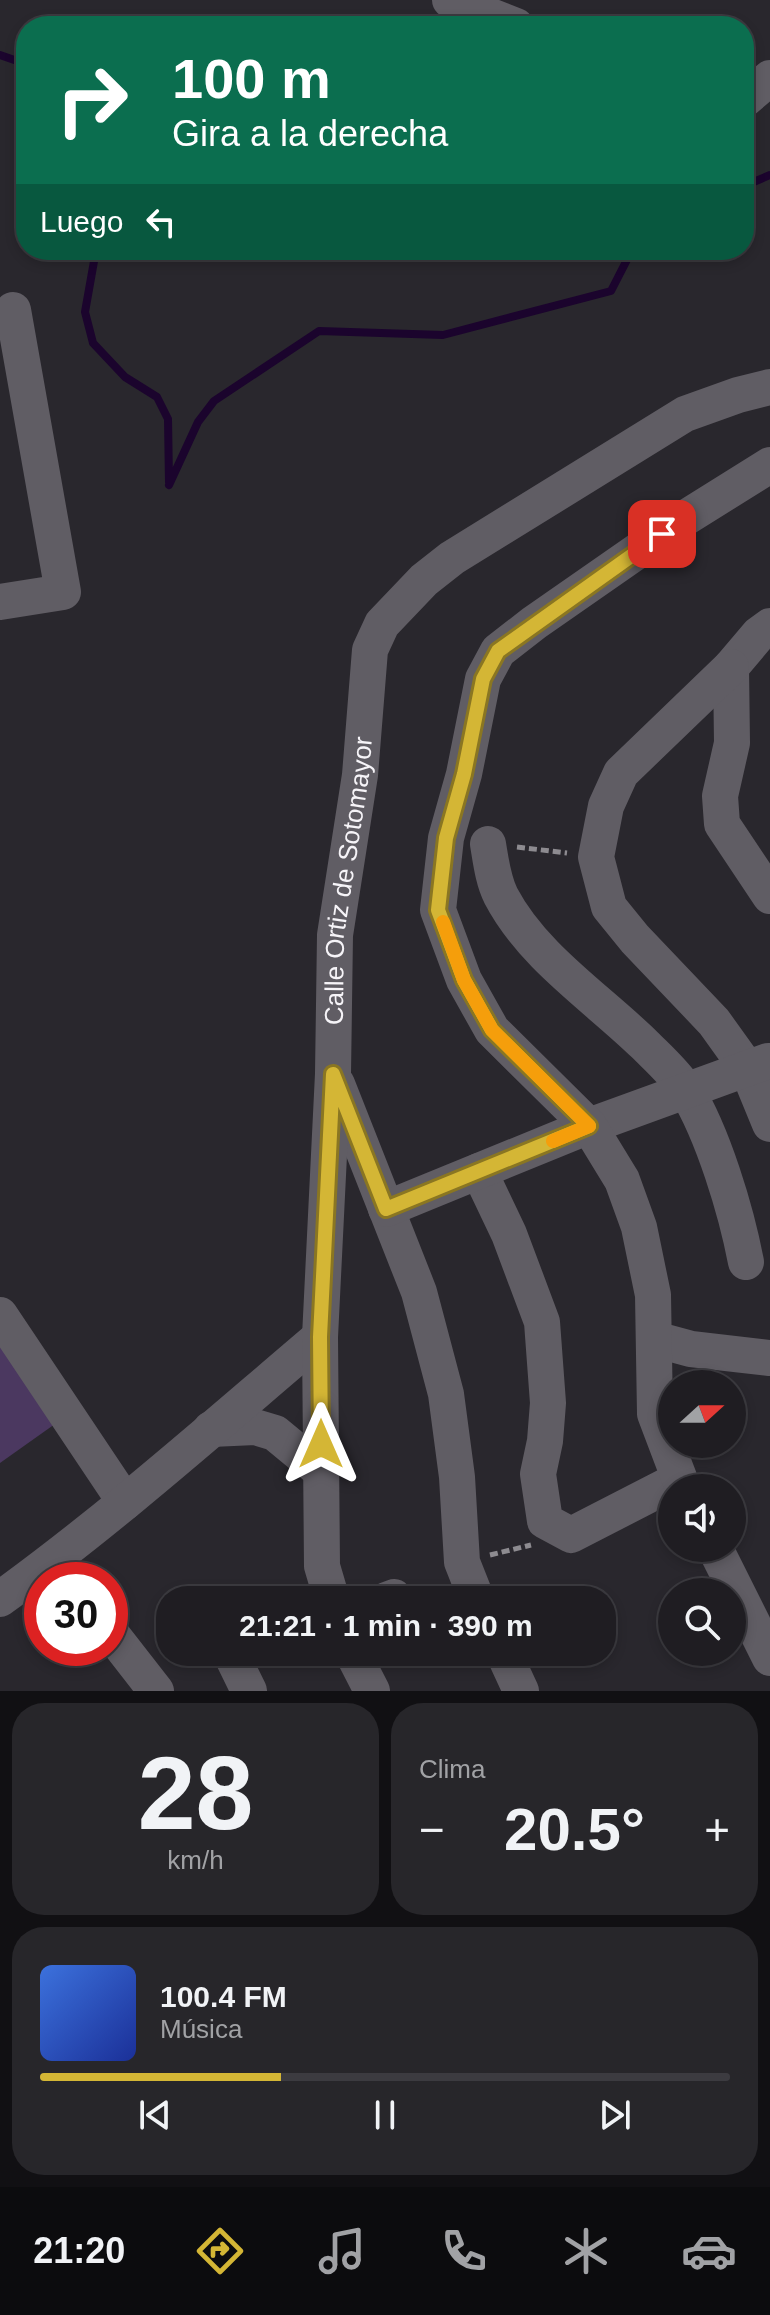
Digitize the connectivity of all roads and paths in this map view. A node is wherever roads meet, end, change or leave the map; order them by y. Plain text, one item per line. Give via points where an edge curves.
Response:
1 (450, 0) edge
2 (492, 16) edge
3 (770, 78) edge
4 (754, 92) edge
5 (13, 310) dead end
6 (770, 387) edge
7 (770, 465) edge
8 (0, 602) edge
9 (770, 626) edge
10 (731, 667) junction
11 (488, 844) dead end
12 (770, 896) edge
13 (758, 1064) edge
14 (333, 1074) junction
15 (686, 1090) junction
16 (770, 1124) edge
17 (589, 1126) junction
18 (479, 1171) junction
19 (386, 1209) junction
20 (746, 1262) dead end
21 (0, 1315) edge
22 (320, 1337) junction
23 (654, 1339) junction
24 (770, 1358) edge
25 (211, 1429) junction
26 (321, 1471) junction
27 (676, 1474) edge
28 (658, 1494) edge
29 (125, 1502) junction
30 (69, 1562) edge
31 (722, 1562) edge
32 (328, 1586) edge
33 (471, 1586) edge
34 (24, 1588) edge
35 (0, 1599) edge
36 (128, 1655) edge
37 (770, 1658) edge
38 (237, 1666) edge
39 (359, 1666) edge
40 (509, 1666) edge
41 (156, 1691) edge
42 (249, 1691) edge
43 (372, 1691) edge
44 (521, 1691) edge

1 - 2 street
3 - 4 street
5 - 8 street via 63,592
6 - 14 street, Calle Ortiz de Sotomayor via 685,414 452,558 382,624 370,650 360,775 335,935
7 - 17 street via 534,623 498,651 483,679 446,838 438,910 464,980 492,1030
9 - 10 street
10 - 12 street via 732,743 720,796 722,824
10 - 13 street via 621,773 606,806 596,857 609,907
11 - 15 street via 502,897 527,933
13 - 15 street
13 - 16 street
14 - 19 street
14 - 22 street, Calle Ortiz de Sotomayor
15 - 17 street
15 - 20 street via 738,1223
17 - 18 street
17 - 23 street via 622,1180 639,1227 653,1295
18 - 19 street
18 - 28 street via 542,1322 548,1403 538,1474 545,1521 571,1535
19 - 33 street via 419,1292 446,1394 462,1562
21 - 29 street
22 - 25 street
22 - 26 street, Calle Ortiz de Sotomayor
23 - 24 street
23 - 27 street via 655,1414
25 - 26 street via 255,1427 275,1433
25 - 29 street
26 - 32 street, Calle Ortiz de Sotomayor via 322,1566
29 - 30 street
31 - 37 street
34 - 35 street
36 - 41 street
38 - 42 street
39 - 43 street
40 - 44 street

